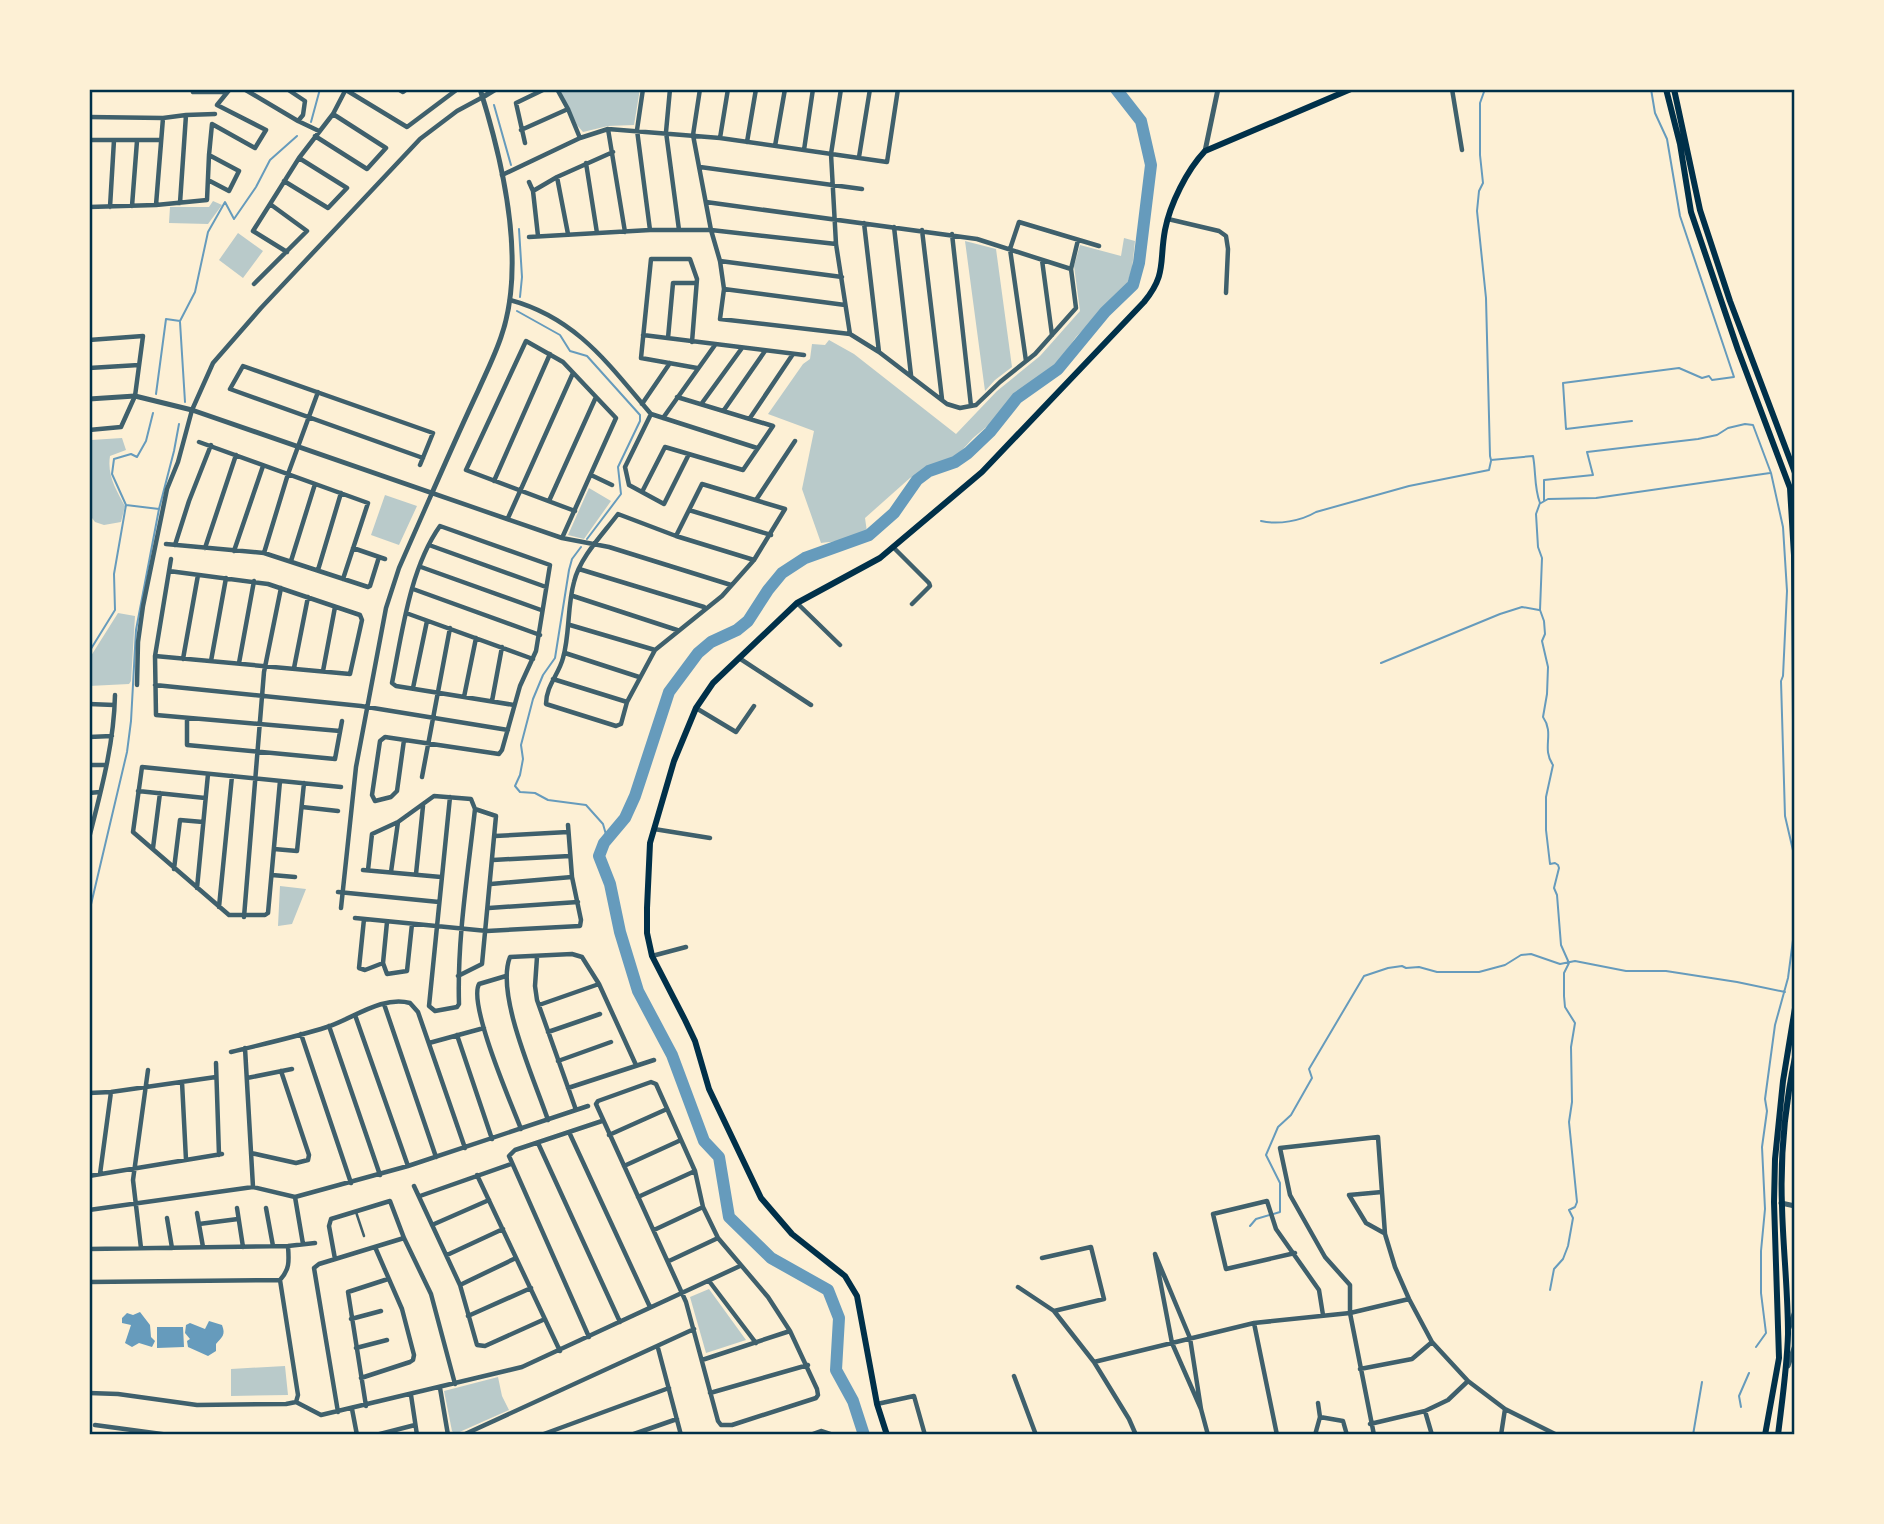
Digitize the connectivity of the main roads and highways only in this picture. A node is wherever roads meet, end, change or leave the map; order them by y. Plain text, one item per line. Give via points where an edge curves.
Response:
1 (1351, 89) edge
2 (1667, 89) edge
3 (1674, 89) edge
4 (1795, 473) edge
5 (1795, 721) edge
6 (1795, 1008) edge
7 (1795, 1057) edge
8 (1791, 1333) edge
9 (887, 1435) edge
10 (1765, 1435) edge
11 (1778, 1435) edge

1 - 9 main road via 1205,151 1190,168 1168,219 1162,270 1144,302 990,464 894,548 797,603 738,657 696,708 674,761 647,866 647,933 652,957 695,1041 709,1089 761,1198 792,1234 845,1276 857,1296
2 - 5 main road via 1691,212 1790,488
3 - 4 main road via 1700,210
6 - 10 main road via 1775,1159 1779,1358
7 - 8 main road via 1787,1103 1782,1203
8 - 11 main road

